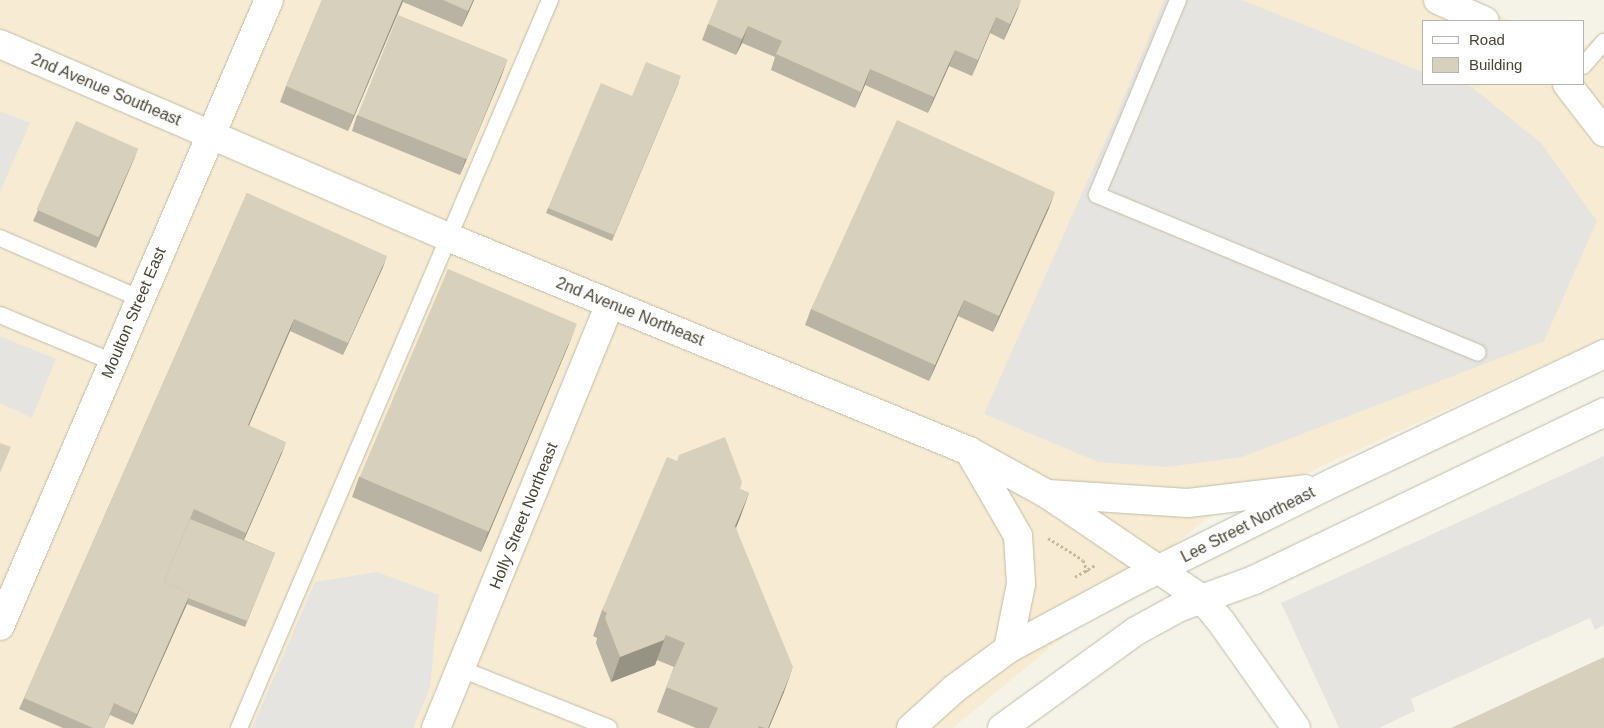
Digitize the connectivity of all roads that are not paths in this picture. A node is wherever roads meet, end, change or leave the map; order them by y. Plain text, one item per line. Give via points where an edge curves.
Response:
1 (269, 0) edge
2 (550, 0) edge
3 (1178, 0) edge
4 (1438, 0) edge
5 (1483, 20) edge
6 (1604, 42) edge
7 (0, 44) edge
8 (1584, 65) edge
9 (1568, 85) edge
10 (1604, 132) edge
11 (211, 135) junction
12 (0, 238) edge
13 (450, 238) junction
14 (140, 299) junction
15 (610, 304) junction
16 (0, 315) edge
17 (1478, 353) dead end
18 (1604, 354) edge
19 (114, 362) junction
20 (1604, 412) edge
21 (969, 451) junction
22 (1324, 487) junction
23 (1046, 494) junction
24 (1161, 569) junction
25 (1202, 599) junction
26 (0, 626) edge
27 (1008, 649) junction
28 (464, 661) junction
29 (239, 728) edge
30 (436, 728) edge
31 (609, 728) edge
32 (911, 728) edge
33 (1002, 728) edge
34 (1296, 728) edge

1 - 11 street, Moulton Street East
2 - 13 lane
3 - 17 lane via 1097,195
4 - 5 street
6 - 8 lane
7 - 11 street, 2nd Avenue Southeast
9 - 10 street
11 - 13 street, 2nd Avenue Northeast
11 - 14 street, Moulton Street East
12 - 14 lane
13 - 15 street, 2nd Avenue Northeast
13 - 29 lane
14 - 19 street, Moulton Street East
15 - 21 street, 2nd Avenue Northeast
15 - 28 street, Holly Street Northeast
16 - 19 lane
18 - 22 street, Lee Street Northeast
19 - 26 street, Moulton Street East
20 - 25 street via 1254,580
21 - 23 street, 2nd Avenue Northeast
21 - 27 street via 1018,536 1021,584
22 - 23 street via 1188,503
22 - 24 street, Lee Street Northeast
23 - 24 street
24 - 25 street
24 - 27 street, Lee Street Northeast
25 - 33 street via 1136,631
25 - 34 street
27 - 32 street, Lee Street Northeast via 954,689
28 - 30 street, Holly Street Northeast
28 - 31 lane

